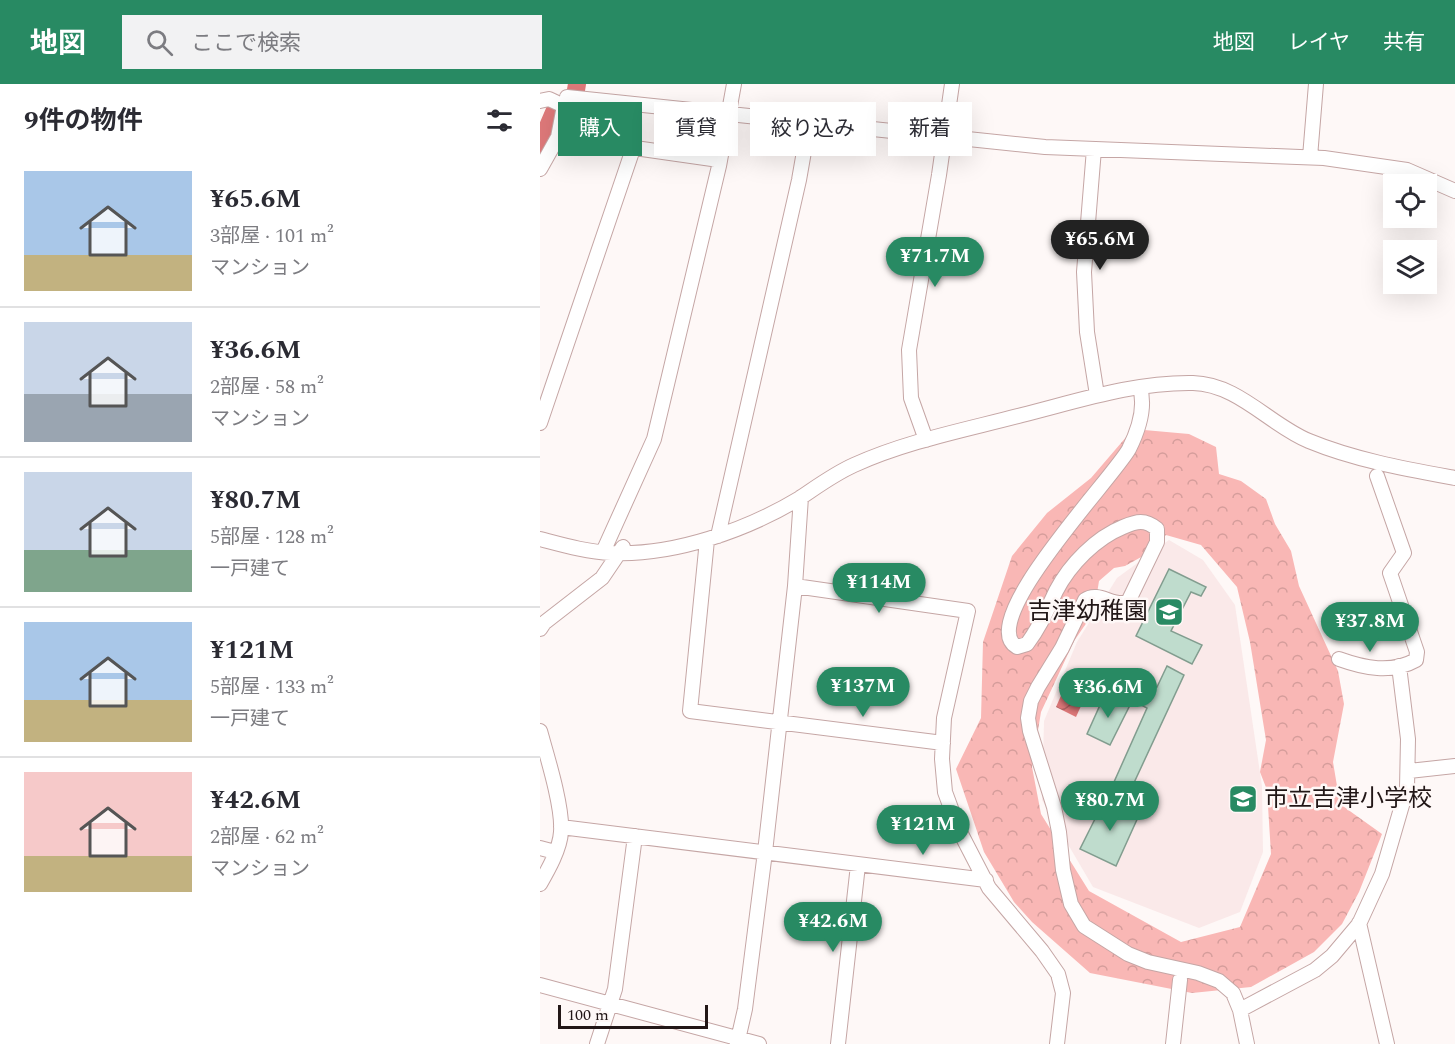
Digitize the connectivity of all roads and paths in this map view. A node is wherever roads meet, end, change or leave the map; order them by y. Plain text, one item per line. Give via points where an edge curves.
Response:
1 (734, 84) edge
2 (952, 84) edge
3 (1316, 84) edge
4 (567, 96) edge
5 (540, 101) edge
6 (730, 102) edge
7 (950, 102) edge
8 (654, 105) edge
9 (558, 137) edge
10 (972, 141) edge
11 (1094, 149) junction
12 (642, 150) edge
13 (631, 156) edge
14 (720, 156) edge
15 (803, 156) edge
16 (942, 156) edge
17 (1310, 157) junction
18 (719, 160) junction
19 (540, 169) edge
20 (1455, 191) edge
21 (1140, 388) junction
22 (1097, 395) junction
23 (540, 423) edge
24 (926, 440) junction
25 (1377, 476) dead end
26 (1455, 478) edge
27 (801, 498) junction
28 (713, 538) junction
29 (540, 539) edge
30 (622, 550) junction
31 (603, 552) junction
32 (795, 586) junction
33 (540, 629) edge
34 (1340, 659) dead end
35 (1399, 666) junction
36 (780, 721) junction
37 (540, 731) edge
38 (943, 743) junction
39 (1455, 766) edge
40 (1409, 771) junction
41 (561, 827) junction
42 (635, 836) junction
43 (540, 848) edge
44 (555, 852) junction
45 (765, 852) junction
46 (858, 865) junction
47 (986, 880) junction
48 (540, 884) edge
49 (1359, 923) junction
50 (1180, 980) dead end
51 (540, 985) edge
52 (610, 1005) junction
53 (1240, 1010) junction
54 (738, 1042) edge
55 (597, 1044) edge
56 (759, 1044) edge
57 (838, 1044) edge
58 (1057, 1044) edge
59 (1173, 1044) edge
60 (1247, 1044) edge
61 (1387, 1044) edge

1 - 6 street
2 - 7 street
3 - 17 street
4 - 5 street
4 - 8 street
9 - 19 street
10 - 11 street
11 - 17 street
11 - 22 street via 1084,272
12 - 18 street
13 - 23 street
14 - 18 street
15 - 28 street
16 - 24 street via 909,350 911,398
17 - 20 street via 1407,170
18 - 31 street via 654,439
21 - 22 street
21 - 26 street via 1195,383 1212,387 1231,394 1307,440 1410,470
21 - 53 street via 1141,416 1129,450 1036,570 1015,606 1009,637 1017,647 1028,644 1067,574 1111,532 1137,521 1148,522 1157,529 1157,542 1128,602 1122,604 1095,596 1085,600 1031,701 1030,731 1054,807 1071,904 1084,926 1138,958 1219,981 1233,993
22 - 24 street
24 - 27 street via 852,466 816,485
25 - 35 street via 1404,553 1390,573 1417,652 1416,660
27 - 28 street
27 - 32 street
28 - 30 street via 678,547
28 - 36 street via 690,711
29 - 31 street
30 - 31 street
30 - 33 street via 602,578
32 - 36 street
32 - 38 street via 968,610 944,718
34 - 35 street via 1365,668
35 - 40 street
36 - 38 street
36 - 45 street
37 - 41 street
38 - 47 street via 945,792 959,830
39 - 40 street
40 - 49 street via 1391,844
41 - 42 street
41 - 44 street
42 - 45 street
42 - 52 street
43 - 44 street
44 - 48 street
45 - 46 street
45 - 54 street
46 - 47 street
46 - 57 street
47 - 58 street via 1058,974 1063,993
49 - 53 street via 1315,970
49 - 61 street
50 - 59 street
51 - 52 street
52 - 54 street
52 - 55 street
53 - 60 street
54 - 56 street

